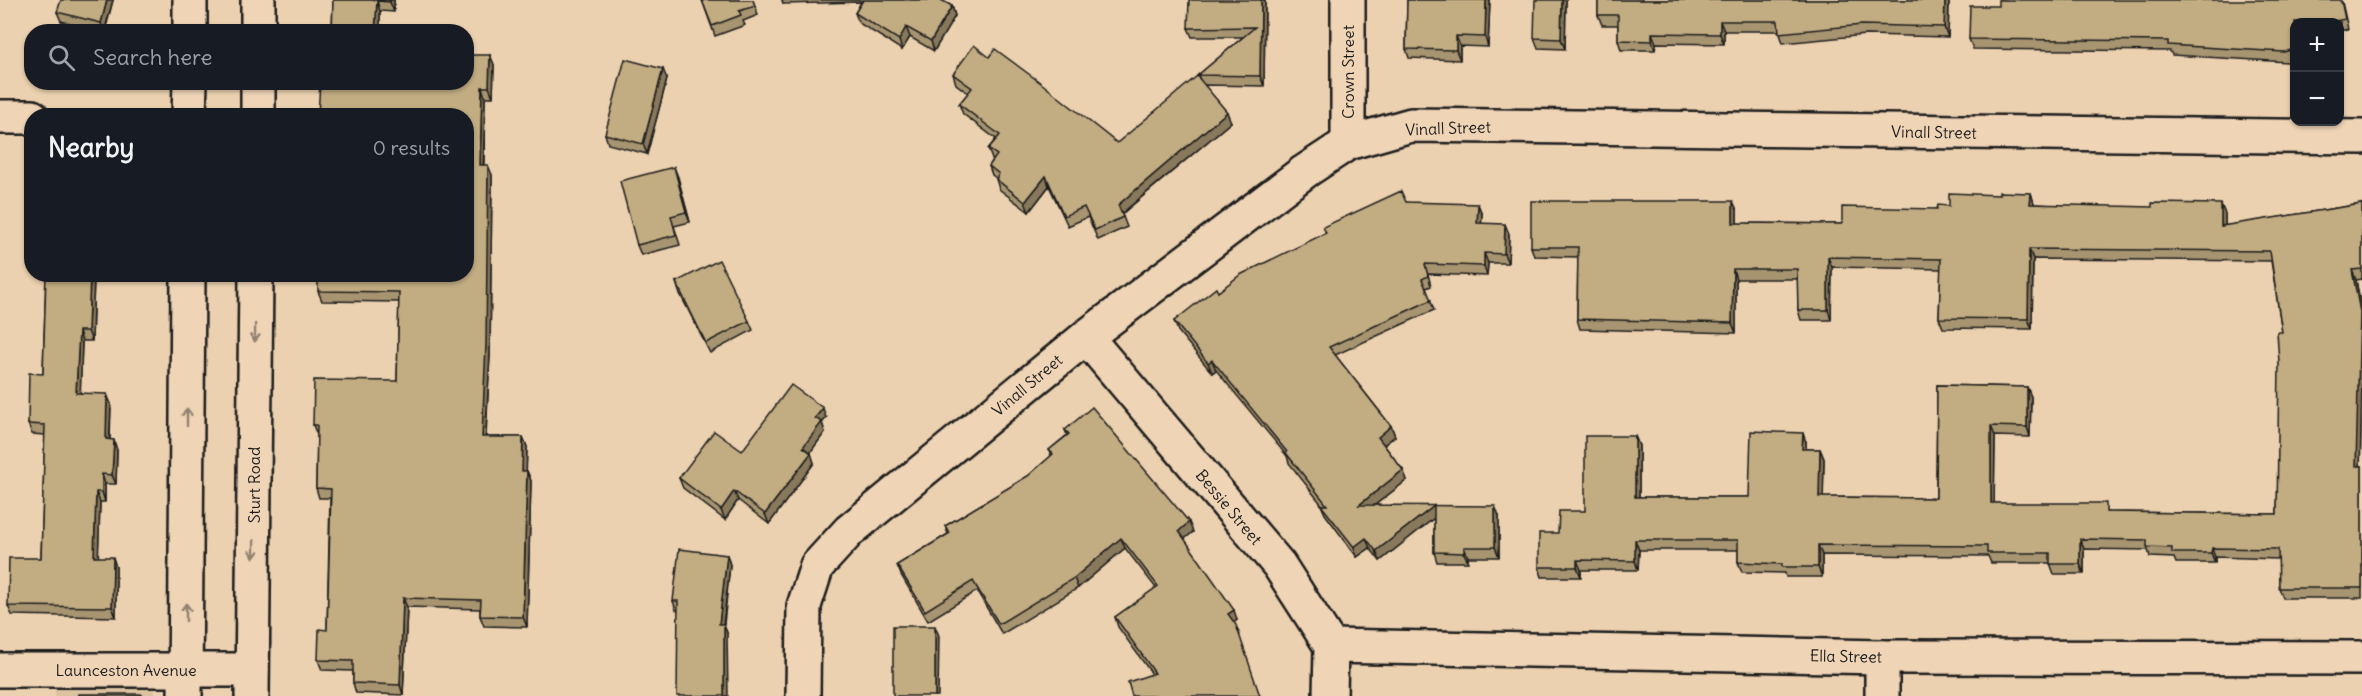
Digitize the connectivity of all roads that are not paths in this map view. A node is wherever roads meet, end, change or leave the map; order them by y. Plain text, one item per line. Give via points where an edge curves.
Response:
1 (190, 0) edge
2 (258, 0) edge
3 (1348, 0) edge
4 (190, 24) edge
5 (258, 24) edge
6 (189, 90) edge
7 (258, 90) edge
8 (189, 108) edge
9 (258, 108) edge
10 (0, 117) edge
11 (24, 117) edge
12 (2362, 137) edge
13 (1348, 143) junction
14 (188, 282) edge
15 (256, 282) edge
16 (1086, 337) junction
17 (1331, 646) junction
18 (1882, 657) junction
19 (2362, 658) edge
20 (0, 670) edge
21 (185, 683) edge
22 (252, 683) edge
23 (803, 696) edge
24 (1330, 696) edge
25 (1882, 696) edge

1 - 4 street
2 - 5 street
3 - 13 street, Crown Street
6 - 8 street
7 - 9 street
10 - 11 street
12 - 13 street, Vinall Street via 1411,125
13 - 16 street, Vinall Street
21 -> 14 street
15 -> 22 street, Sturt Road
16 - 17 street, Bessie Street via 1279,565
16 - 23 street, Vinall Street via 849,531 817,566 804,606
17 - 18 street, Ella Street
17 - 24 street
18 - 19 street, Ella Street
18 - 25 street
20 - 21 street, Launceston Avenue
21 - 22 street, Launceston Avenue

